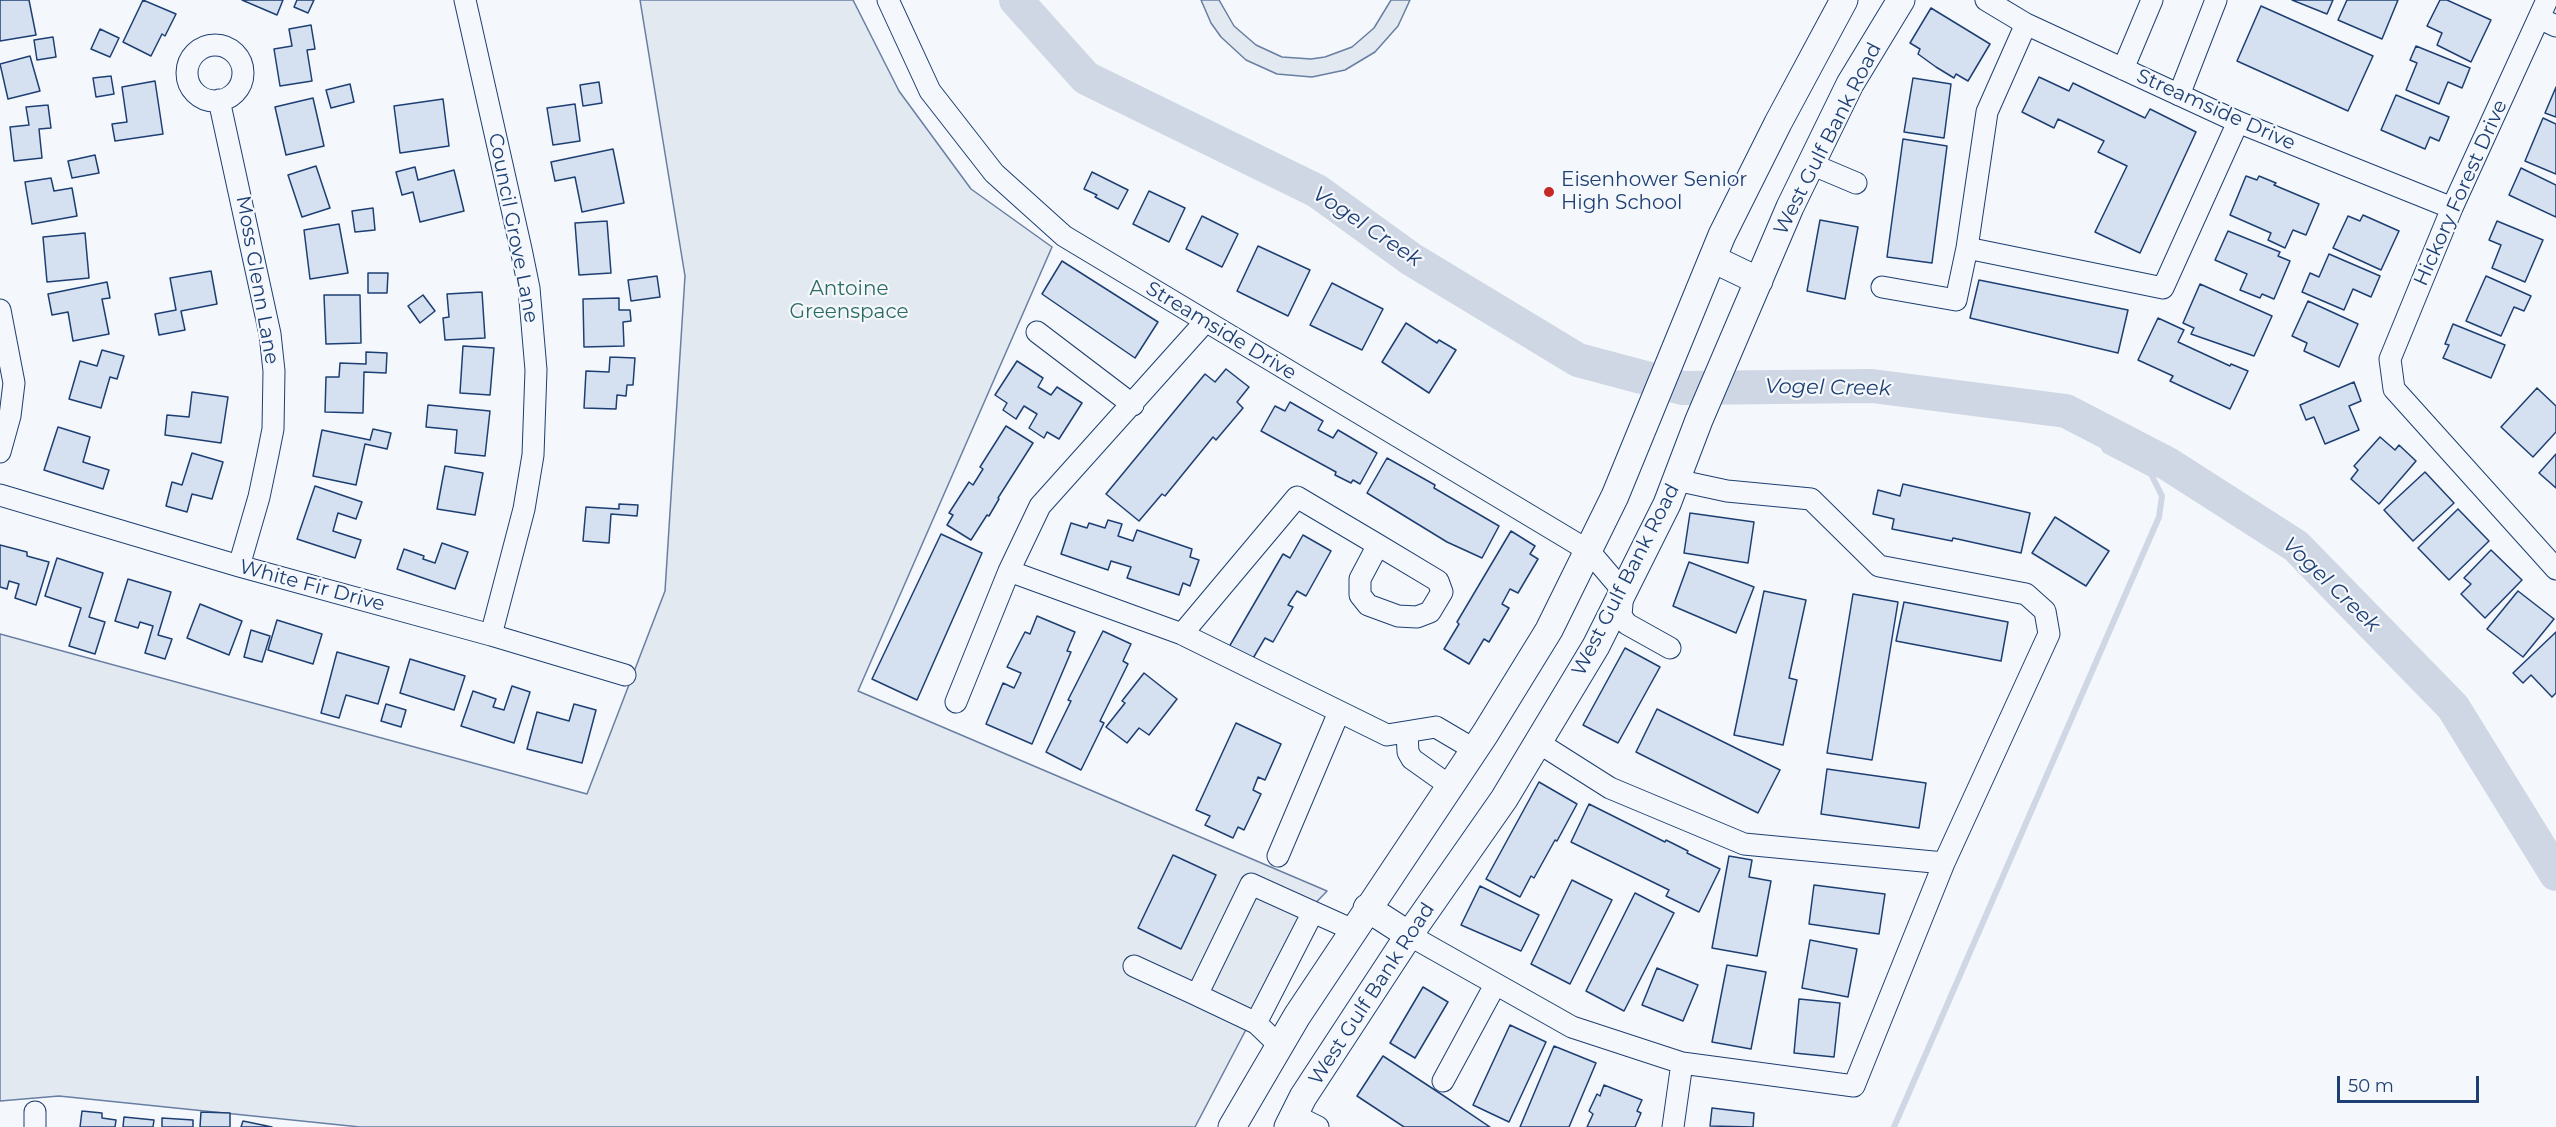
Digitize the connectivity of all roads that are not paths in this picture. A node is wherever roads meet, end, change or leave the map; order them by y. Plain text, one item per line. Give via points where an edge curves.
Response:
1 (465, 0) edge
2 (888, 0) edge
3 (1844, 0) edge
4 (1901, 0) edge
5 (1986, 0) edge
6 (2152, 0) edge
7 (2217, 0) edge
8 (2547, 14) edge
9 (2026, 24) junction
10 (2123, 69) junction
11 (2179, 95) junction
12 (219, 100) dead end
13 (2238, 122) junction
14 (1811, 164) junction
15 (1856, 183) dead end
16 (2452, 208) junction
17 (1967, 248) junction
18 (1713, 259) junction
19 (1759, 281) junction
20 (1882, 287) dead end
21 (0, 310) edge
22 (1205, 322) junction
23 (1036, 332) dead end
24 (1133, 405) junction
25 (0, 452) edge
26 (1676, 480) junction
27 (0, 495) edge
28 (1378, 545) dead end
29 (1589, 551) junction
30 (239, 566) junction
31 (2556, 569) edge
32 (1009, 571) junction
33 (1623, 591) junction
34 (1182, 634) junction
35 (491, 635) junction
36 (1670, 648) dead end
37 (625, 675) dead end
38 (956, 702) dead end
39 (1339, 712) junction
40 (1407, 733) junction
41 (1539, 743) junction
42 (1475, 750) junction
43 (1450, 786) junction
44 (1278, 856) dead end
45 (1944, 863) junction
46 (1313, 912) junction
47 (1360, 919) junction
48 (1409, 935) junction
49 (1134, 966) dead end
50 (1495, 985) junction
51 (1197, 995) junction
52 (1256, 1023) junction
53 (1280, 1046) junction
54 (1682, 1063) junction
55 (1443, 1081) dead end
56 (1291, 1121) edge
57 (1232, 1127) edge
58 (1318, 1127) edge
59 (1673, 1127) edge

1 - 35 street, Council Grove Lane via 523,259 536,370 533,455 526,498
2 - 22 street, Streamside Drive via 930,91 994,173 1064,236
3 - 18 main road via 1778,123
4 - 14 main road, West Gulf Bank Road via 1850,84
5 - 9 street, Streamside Drive
6 - 10 street
7 - 11 street
8 - 16 street, Hickory Forest Drive
9 - 10 street, Streamside Drive
9 - 17 street via 1987,112
10 - 11 street, Streamside Drive
11 - 13 street, Streamside Drive
12 - 30 street, Moss Glenn Lane via 270,334 274,371 273,429
13 - 16 street, Streamside Drive
13 - 17 street via 2163,288
14 - 15 street
14 - 19 main road, West Gulf Bank Road
16 - 31 street, Hickory Forest Drive via 2390,359 2394,389
17 - 20 street via 1956,300
18 - 19 main road
18 - 29 main road
19 - 26 main road, West Gulf Bank Road
21 - 25 street via 14,383
22 - 24 street
22 - 29 street, Streamside Drive
23 - 24 street
24 - 32 street via 1040,506
26 - 33 main road, West Gulf Bank Road
26 - 45 street via 1727,491 1810,499 1879,566 2025,594 2045,611 2049,634
27 - 30 street, White Fir Drive
28 - 34 street via 1297,497
29 - 33 street, Streamside Drive
29 - 42 main road via 1549,630
30 - 35 street, White Fir Drive
32 - 34 street
32 - 38 street
33 - 36 street via 1621,616 1627,624
33 - 41 main road, West Gulf Bank Road
34 - 39 street
35 - 37 street, White Fir Drive
39 - 40 street via 1387,735
39 - 44 street
40 - 42 street via 1436,727
40 - 43 street via 1412,759
41 - 45 street via 1610,788 1744,844
41 - 48 main road, West Gulf Bank Road
42 - 43 main road
43 - 47 main road
45 - 54 street via 1854,1086
46 - 47 street
46 - 51 street via 1251,884
46 - 52 street
47 - 48 main road
47 - 53 main road
48 - 50 street
48 - 56 main road, West Gulf Bank Road
49 - 51 street
50 - 54 street via 1572,1027
50 - 55 street
51 - 52 street
52 - 53 street
53 - 57 main road
54 - 59 street
56 - 58 street

